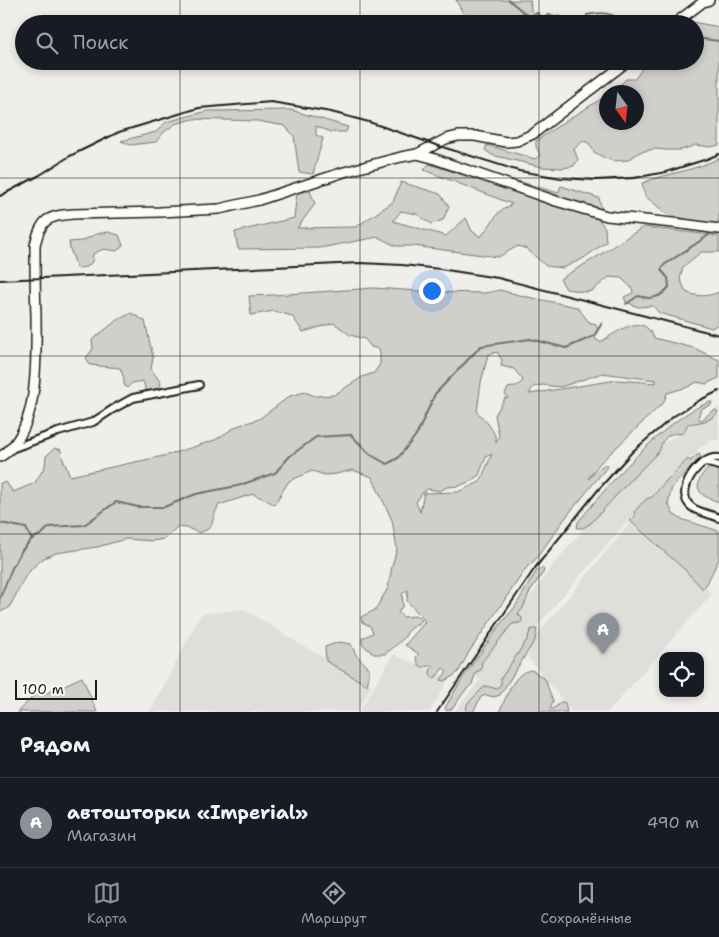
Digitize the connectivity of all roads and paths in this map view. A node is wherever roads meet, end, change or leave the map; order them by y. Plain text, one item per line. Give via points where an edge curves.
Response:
1 (709, 0) edge
2 (686, 15) edge
3 (616, 70) edge
4 (417, 154) junction
5 (719, 229) edge
6 (199, 384) dead end
7 (11, 449) junction
8 (0, 457) edge
9 (719, 458) edge
10 (705, 462) junction
11 (719, 466) edge
12 (719, 518) edge

1 - 2 street
3 - 4 street via 534,134 518,141 458,136
4 - 5 street via 607,216
4 - 7 street via 219,209 61,215 43,222 36,245 33,394 23,431
6 - 7 street via 133,398 93,422
7 - 8 street
9 - 10 street
10 - 11 street
10 - 12 street via 690,477 684,489 686,499 692,508

